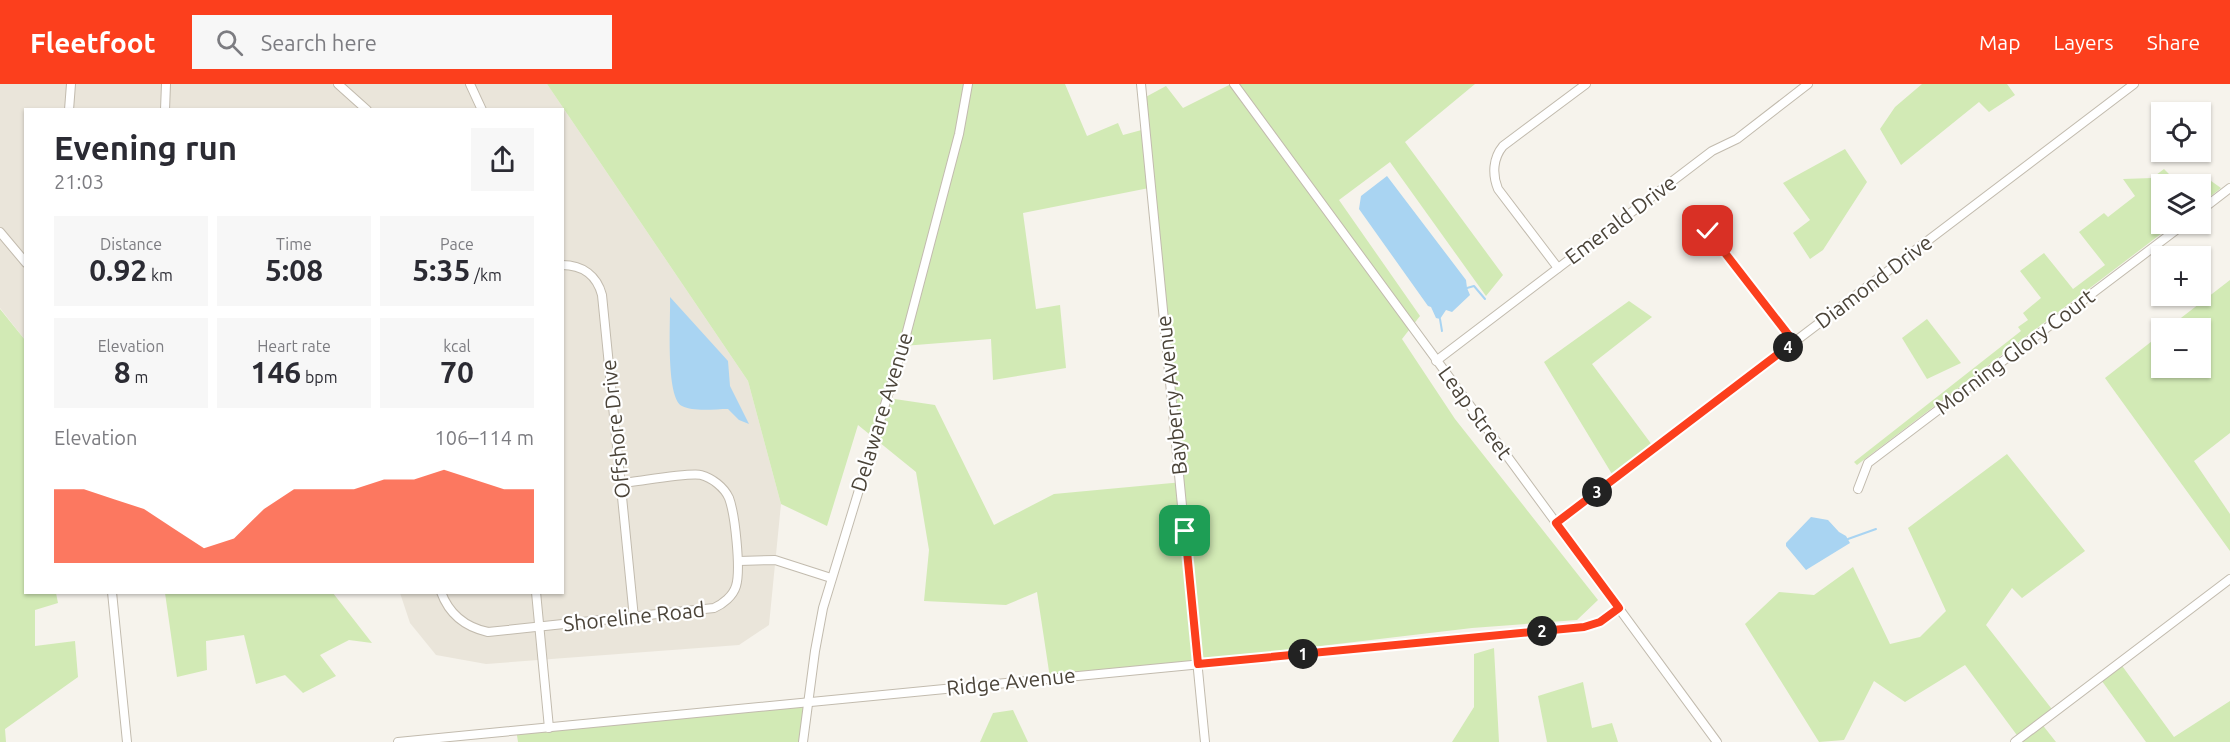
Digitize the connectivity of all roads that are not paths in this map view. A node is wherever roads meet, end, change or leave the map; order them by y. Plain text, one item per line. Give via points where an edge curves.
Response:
1 (71, 84) edge
2 (166, 84) edge
3 (338, 84) edge
4 (470, 84) edge
5 (968, 84) edge
6 (1141, 84) edge
7 (1234, 84) edge
8 (1586, 84) edge
9 (1808, 84) edge
10 (2134, 84) edge
11 (69, 108) edge
12 (165, 108) edge
13 (365, 108) edge
14 (481, 108) edge
15 (2230, 188) edge
16 (2211, 203) edge
17 (1708, 231) dead end
18 (0, 232) edge
19 (2171, 234) edge
20 (24, 262) edge
21 (564, 265) edge
22 (1558, 268) junction
23 (1794, 342) junction
24 (1436, 361) junction
25 (622, 483) junction
26 (1858, 489) dead end
27 (1556, 523) junction
28 (739, 561) junction
29 (831, 578) junction
30 (2230, 579) edge
31 (112, 594) edge
32 (442, 594) edge
33 (536, 594) edge
34 (1619, 608) junction
35 (634, 618) junction
36 (540, 627) junction
37 (1198, 664) junction
38 (808, 703) junction
39 (549, 728) junction
40 (127, 742) edge
41 (398, 742) edge
42 (803, 742) edge
43 (1205, 742) edge
44 (1717, 742) edge
45 (2015, 742) edge

1 - 11 street
2 - 12 street
3 - 13 street
4 - 14 street
5 - 29 street, Delaware Avenue via 959,134 905,339
6 - 37 street, Bayberry Avenue
7 - 24 street, Leap Street
8 - 22 street via 1503,146 1494,169 1498,189
9 - 22 street, Emerald Drive
10 - 23 street, Diamond Drive
15 - 16 street
17 - 23 street
18 - 20 street
19 - 26 street, Morning Glory Court via 1868,463
21 - 25 street, Offshore Drive via 590,273 600,287
22 - 24 street, Emerald Drive
23 - 27 street, Diamond Drive
24 - 27 street, Leap Street
25 - 28 street, Shoreline Road via 699,475 722,488 732,510
25 - 35 street, Offshore Drive
27 - 34 street, Leap Street
28 - 29 street via 775,560
28 - 35 street, Shoreline Road via 736,587 714,608
29 - 38 street, Delaware Avenue via 818,628
30 - 45 street
31 - 40 street
32 - 36 street, Shoreline Road via 452,612 472,627 488,632
33 - 36 street
34 - 37 street, Ridge Avenue via 1600,622 1584,627
34 - 44 street, Leap Street
35 - 36 street, Shoreline Road
36 - 39 street
37 - 38 street, Ridge Avenue
37 - 43 street, Bayberry Avenue
38 - 39 street, Ridge Avenue
38 - 42 street, Delaware Avenue
39 - 41 street, Ridge Avenue

